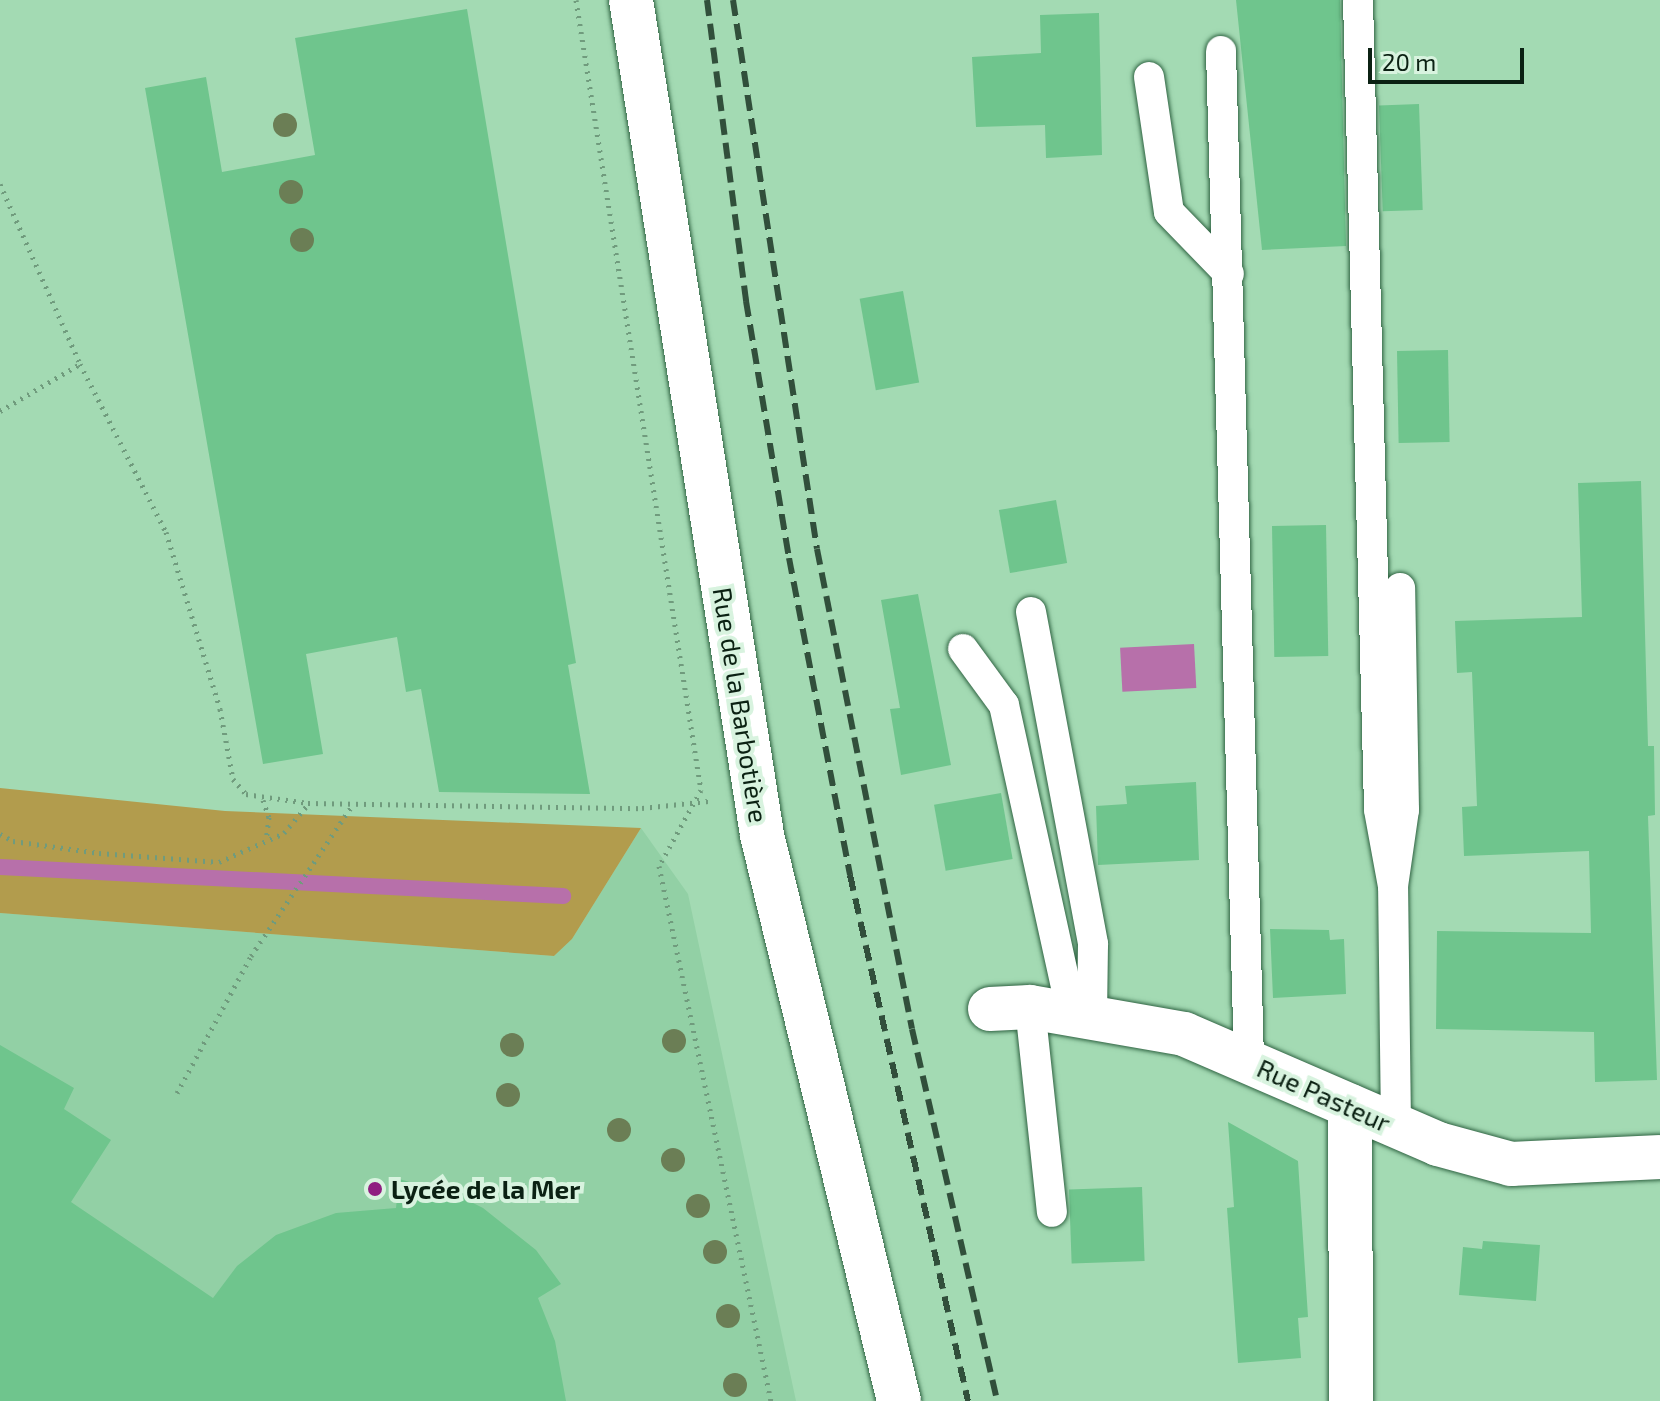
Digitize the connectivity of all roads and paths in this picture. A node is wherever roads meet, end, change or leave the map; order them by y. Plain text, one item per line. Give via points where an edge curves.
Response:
1 (576, 0) edge
2 (631, 0) edge
3 (1358, 0) edge
4 (1221, 51) dead end
5 (1149, 77) dead end
6 (0, 184) edge
7 (1229, 274) junction
8 (80, 364) junction
9 (0, 411) edge
10 (1400, 588) dead end
11 (1031, 612) dead end
12 (963, 649) dead end
13 (263, 800) junction
14 (308, 803) junction
15 (353, 804) junction
16 (698, 804) junction
17 (0, 834) edge
18 (266, 841) junction
19 (1393, 886) junction
20 (1010, 1008) joint
21 (1082, 1016) junction
22 (1249, 1062) junction
23 (177, 1093) dead end
24 (1350, 1106) junction
25 (1396, 1126) junction
26 (1660, 1157) edge
27 (1052, 1212) dead end
28 (771, 1401) edge
29 (899, 1401) edge
30 (1351, 1401) edge

1 - 16 path via 701,790
2 - 29 street, Rue de la Barbotière via 762,835
3 - 19 lane via 1379,810
4 - 7 lane
5 - 7 lane via 1169,212
6 - 8 path
7 - 22 lane
8 - 9 path
8 - 13 path via 166,532 220,709 233,779 246,794
10 - 19 lane via 1404,810
11 - 21 lane via 1093,944
12 - 21 lane via 1004,705
13 - 14 path
13 - 18 path via 269,817
14 - 15 path
14 - 18 path via 284,833
15 - 16 path
15 - 23 path via 251,956
16 - 28 path via 659,866
17 - 18 path via 41,845 199,862 230,859
19 - 25 lane
20 - 21 street, Rue Pasteur
20 - 27 lane
21 - 22 street, Rue Pasteur via 1184,1034
22 - 24 street, Rue Pasteur
24 - 25 street, Rue Pasteur
24 - 30 street
25 - 26 street, Rue Pasteur via 1511,1164

